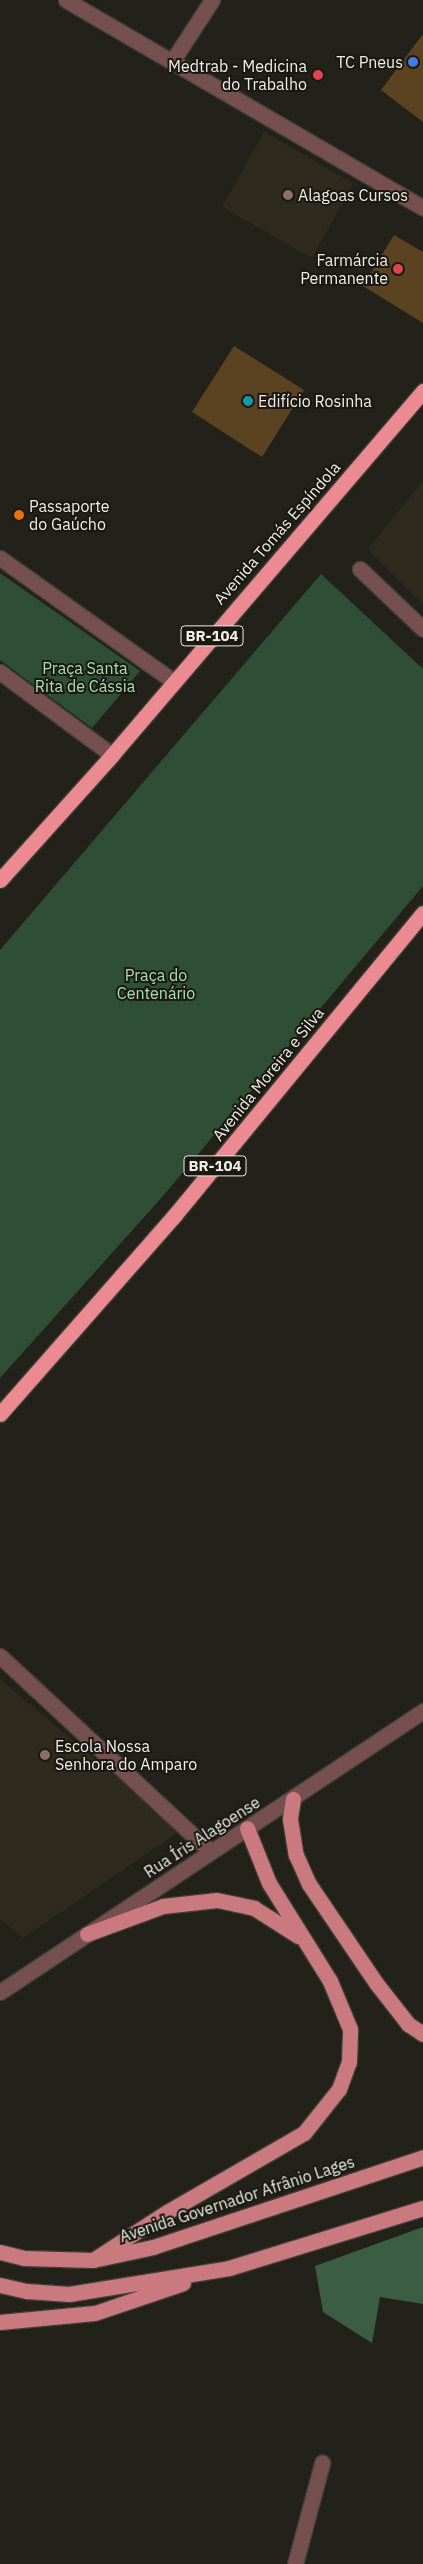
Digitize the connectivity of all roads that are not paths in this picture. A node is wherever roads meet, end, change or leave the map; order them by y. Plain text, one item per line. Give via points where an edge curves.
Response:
1 (66, 0) edge
2 (212, 0) edge
3 (173, 60) junction
4 (423, 208) edge
5 (423, 391) edge
6 (0, 558) edge
7 (360, 569) dead end
8 (423, 630) edge
9 (0, 672) edge
10 (173, 681) junction
11 (112, 755) junction
12 (0, 880) edge
13 (423, 913) edge
14 (0, 1414) edge
15 (0, 1656) edge
16 (423, 1711) edge
17 (293, 1800) junction
18 (248, 1828) junction
19 (210, 1851) junction
20 (87, 1934) junction
21 (301, 1938) junction
22 (0, 1992) edge
23 (423, 2034) edge
24 (423, 2156) edge
25 (423, 2208) edge
26 (0, 2252) edge
27 (93, 2260) junction
28 (229, 2268) junction
29 (0, 2285) edge
30 (0, 2322) edge
31 (322, 2463) dead end
32 (295, 2564) edge

1 - 3 street
2 - 3 street
3 - 4 street
5 - 10 highway, Avenida Tomás Espíndola / BR-104
6 - 10 street
7 - 8 street
9 - 11 street
10 - 11 highway, Avenida Tomás Espíndola / BR-104
11 - 12 highway, Avenida Tomás Espíndola / BR-104
13 - 14 highway, Avenida Moreira e Silva / BR-104 via 174,1216
15 - 19 street
16 - 17 street, Rua Íris Alagoense
17 - 18 street, Rua Íris Alagoense
17 - 23 main road via 290,1819 296,1855 308,1884 376,1983 408,2024
18 - 19 street, Rua Íris Alagoense
18 - 21 main road via 269,1883
19 - 20 street, Rua Íris Alagoense
20 - 21 main road via 163,1906 217,1900 254,1908
20 - 22 street, Rua Íris Alagoense
21 - 27 main road via 330,1981 350,2029 349,2062 339,2089 304,2133 167,2212
24 - 27 main road, Avenida Governador Afrânio Lages via 153,2247
25 - 28 main road
26 - 27 main road, Avenida Governador Afrânio Lages via 24,2258
28 - 29 main road via 69,2294
28 - 30 main road via 95,2313
31 - 32 street

